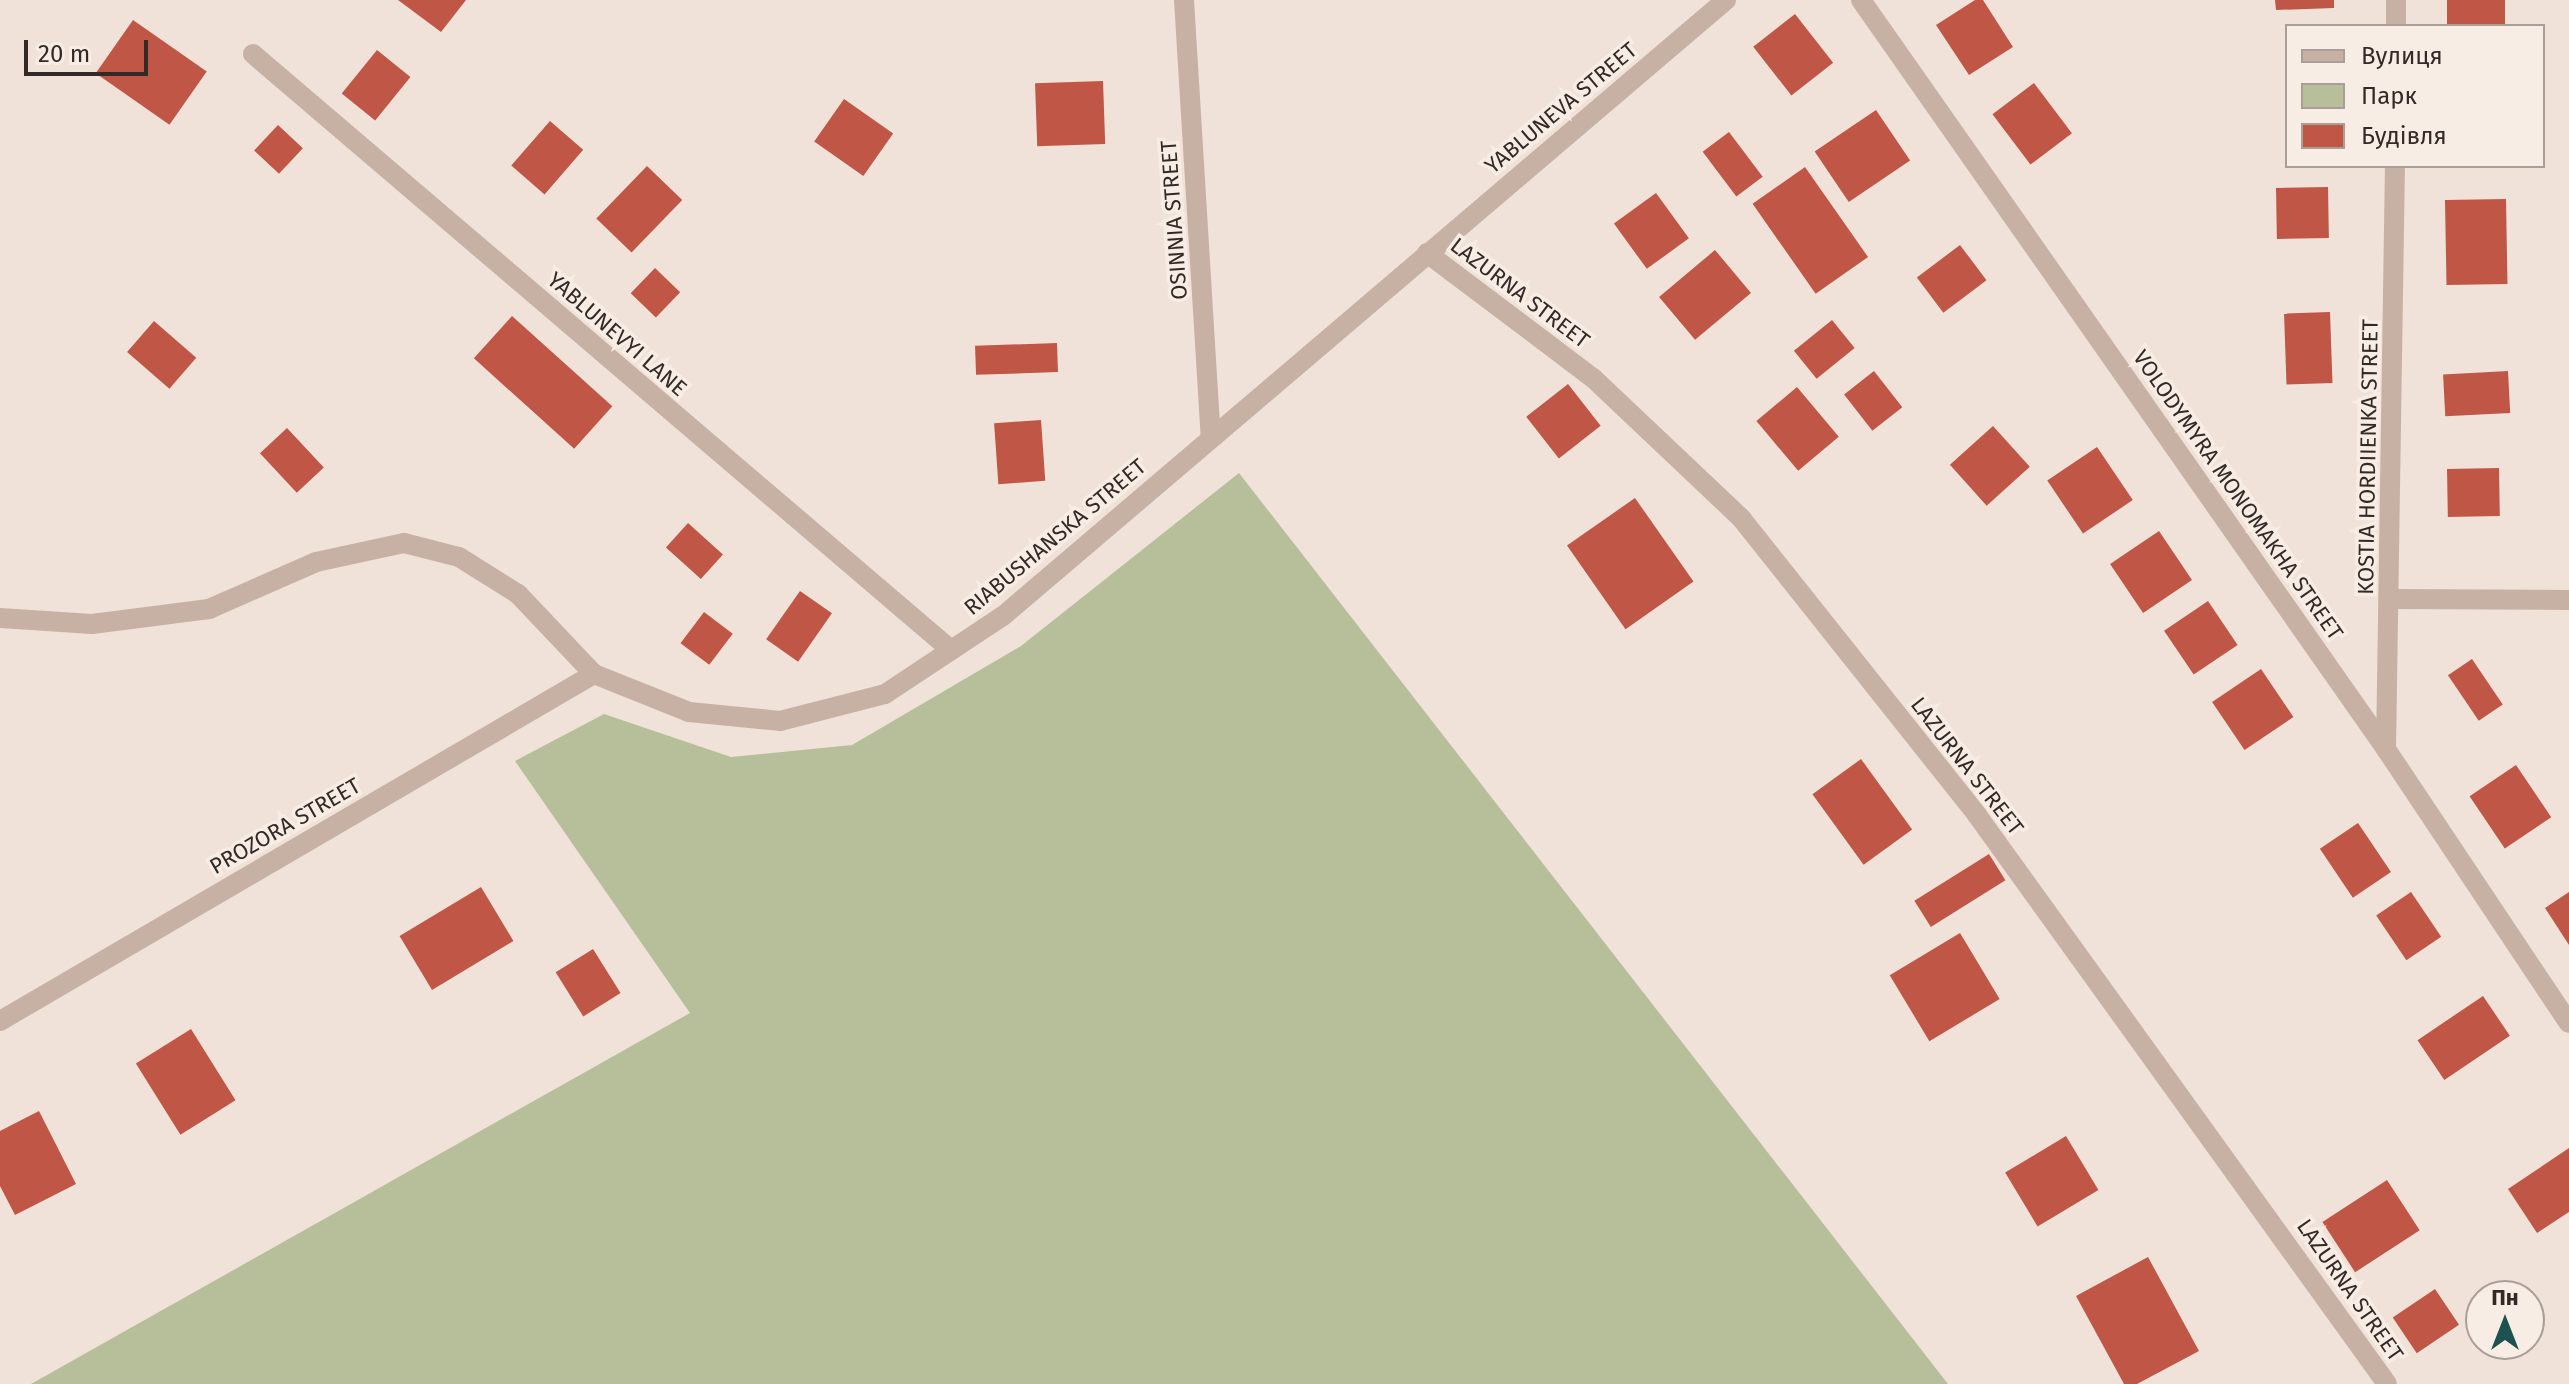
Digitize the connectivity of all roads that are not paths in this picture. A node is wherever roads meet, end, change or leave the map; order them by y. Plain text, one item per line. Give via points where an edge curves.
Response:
1 (1184, 0) edge
2 (1726, 0) edge
3 (1861, 0) edge
4 (2396, 0) edge
5 (2396, 24) edge
6 (253, 54) dead end
7 (2395, 168) edge
8 (1427, 253) junction
9 (1211, 438) junction
10 (2391, 599) junction
11 (2569, 600) edge
12 (0, 618) edge
13 (951, 650) junction
14 (594, 674) junction
15 (2386, 749) junction
16 (0, 1021) edge
17 (2569, 1023) edge
18 (2387, 1384) edge

1 - 9 street, OSINNIA STREET
2 - 8 street, YABLUNEVA STREET
3 - 15 street, VOLODYMYRA MONOMAKHA STREET
4 - 5 street
6 - 13 street, YABLUNEVYI LANE
7 - 10 street, KOSTIA HORDIIENKA STREET
8 - 9 street, RIABUSHANSKA STREET
8 - 18 street, LAZURNA STREET via 1593,378 1741,518 1977,815
9 - 13 street, RIABUSHANSKA STREET via 1003,616
10 - 11 street
10 - 15 street, KOSTIA HORDIIENKA STREET
12 - 14 street, RIABUSHANSKA STREET via 92,624 209,609 316,562 404,543 459,557 518,594
13 - 14 street, RIABUSHANSKA STREET via 885,694 780,721 689,712
14 - 16 street, PROZORA STREET
15 - 17 street, VOLODYMYRA MONOMAKHA STREET

